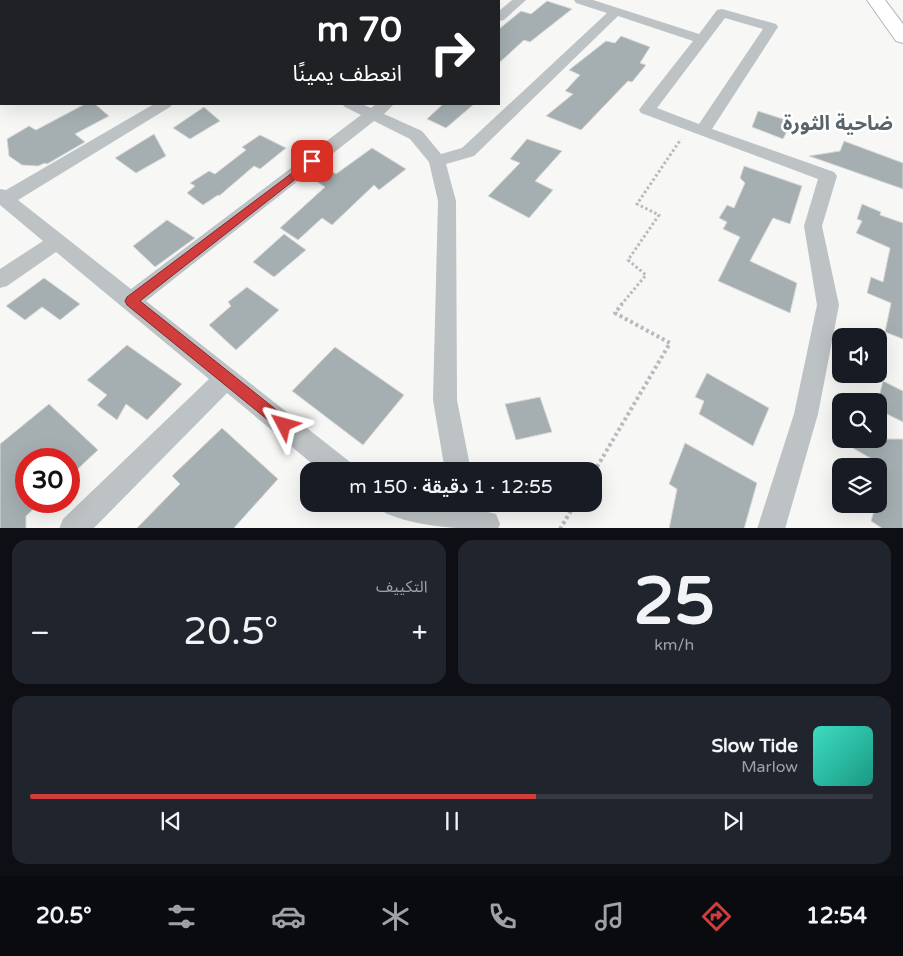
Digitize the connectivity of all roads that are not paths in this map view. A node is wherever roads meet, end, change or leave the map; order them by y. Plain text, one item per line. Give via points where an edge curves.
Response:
1 (520, 0) edge
2 (580, 0) edge
3 (876, 0) edge
4 (616, 11) junction
5 (500, 16) edge
6 (903, 37) edge
7 (702, 39) junction
8 (163, 105) edge
9 (356, 105) edge
10 (379, 109) edge
11 (696, 128) junction
12 (437, 161) junction
13 (2, 197) edge
14 (57, 241) junction
15 (0, 280) edge
16 (131, 301) junction
17 (226, 378) junction
18 (330, 462) edge
19 (456, 462) edge
20 (436, 512) edge
21 (484, 521) edge
22 (73, 528) edge
23 (771, 528) edge

1 - 5 street
2 - 4 street
3 - 6 street
4 - 7 street
4 - 12 street via 468,152
7 - 11 street via 647,110
7 - 11 street via 722,13 771,27
8 - 13 street
9 - 10 street
10 - 12 street via 416,135
10 - 16 street
11 - 23 street via 828,176 813,226 828,304 806,414
12 - 19 street via 447,201 445,400
13 - 14 street
14 - 15 street
14 - 16 street
16 - 17 street
17 - 18 street
17 - 22 street
20 - 21 street

